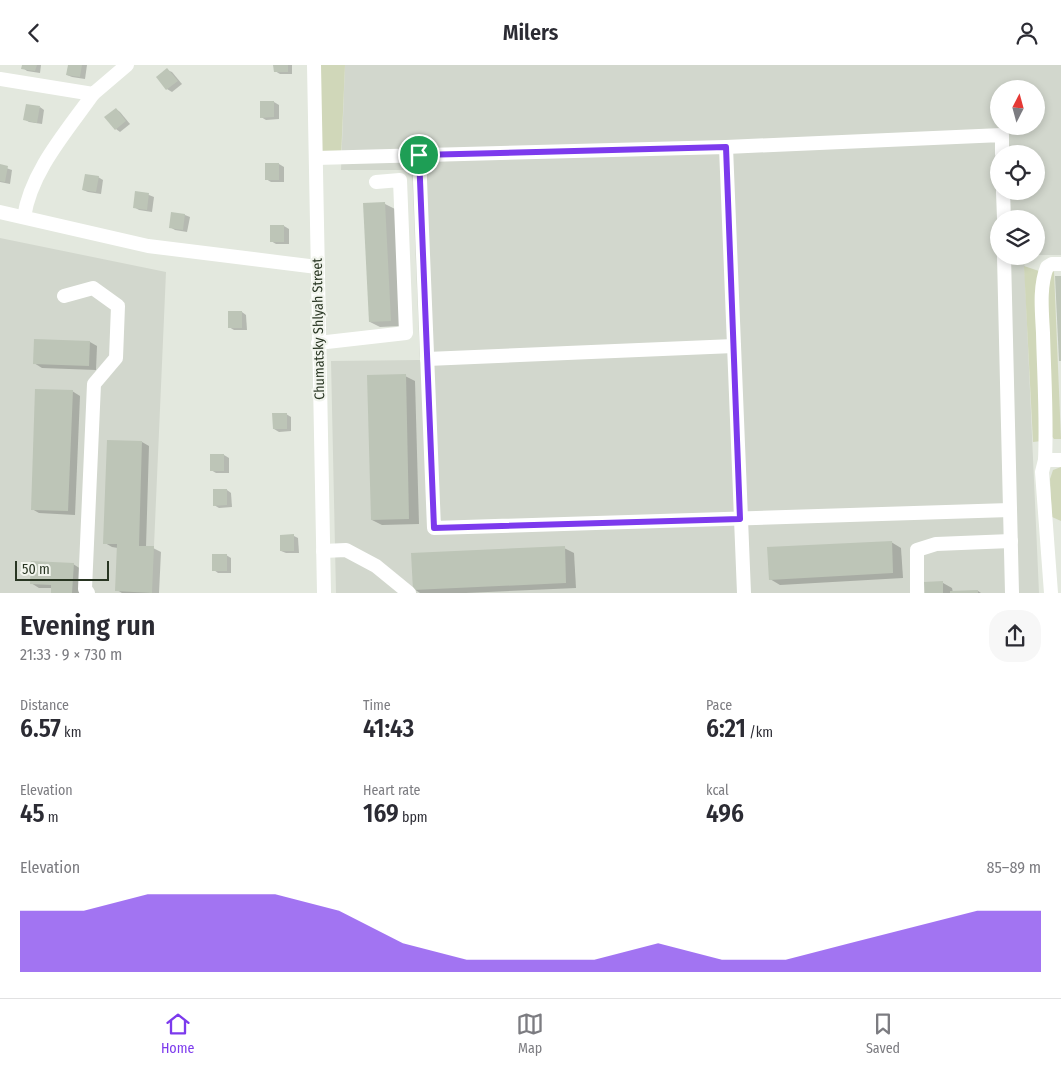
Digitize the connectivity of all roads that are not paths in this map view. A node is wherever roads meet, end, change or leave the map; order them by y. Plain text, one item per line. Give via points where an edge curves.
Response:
1 (127, 65) edge
2 (314, 65) edge
3 (0, 79) edge
4 (93, 94) junction
5 (1002, 145) edge
6 (726, 147) junction
7 (419, 155) junction
8 (316, 158) junction
9 (376, 181) dead end
10 (0, 212) edge
11 (24, 217) junction
12 (1061, 264) edge
13 (1004, 265) edge
14 (316, 267) junction
15 (64, 295) dead end
16 (318, 343) junction
17 (734, 346) junction
18 (427, 359) junction
19 (1061, 460) edge
20 (1045, 461) junction
21 (1010, 509) junction
22 (740, 519) junction
23 (1011, 541) junction
24 (323, 551) junction
25 (1055, 559) edge
26 (88, 593) edge
27 (324, 593) edge
28 (409, 593) edge
29 (744, 593) edge
30 (917, 593) edge
31 (1012, 593) edge
32 (1050, 593) edge

1 - 4 street
2 - 8 street, Chumatsky Shlyah Street
3 - 4 street
4 - 11 street via 44,164 26,200
5 - 6 street via 1002,135
6 - 7 street
6 - 17 street
7 - 8 street
7 - 18 street
8 - 14 street, Chumatsky Shlyah Street
9 - 16 street via 400,180 406,333
10 - 11 street
11 - 14 street via 148,246
12 - 20 street via 1047,267 1044,277
13 - 21 street
14 - 16 street, Chumatsky Shlyah Street
15 - 26 street via 93,288 118,306 116,358 94,384 84,589
16 - 24 street, Chumatsky Shlyah Street
17 - 18 street
17 - 22 street
18 - 22 street via 434,528
19 - 20 street
20 - 25 street via 1042,481
21 - 22 street
21 - 23 street
22 - 29 street
23 - 30 street via 936,544 917,550
23 - 31 street
24 - 27 street, Chumatsky Shlyah Street
24 - 28 street via 346,550 376,566
25 - 32 street

